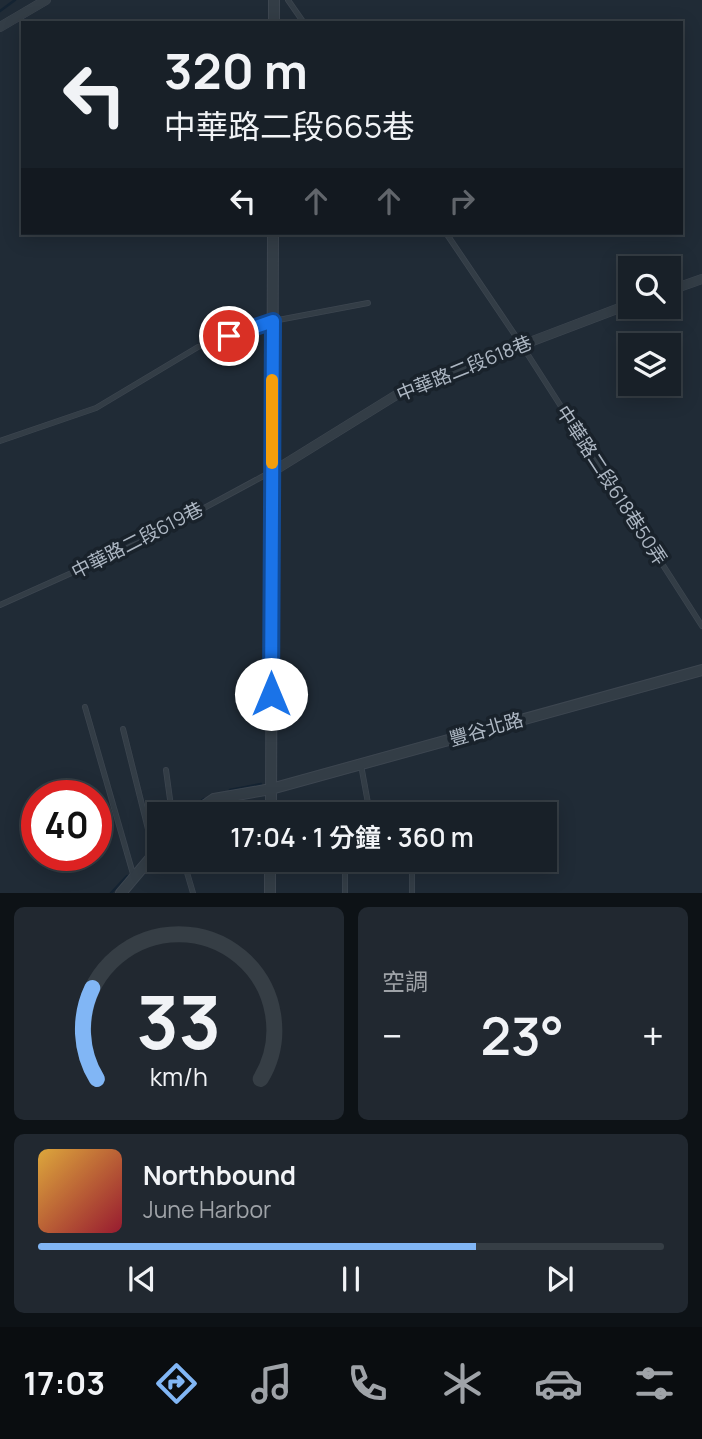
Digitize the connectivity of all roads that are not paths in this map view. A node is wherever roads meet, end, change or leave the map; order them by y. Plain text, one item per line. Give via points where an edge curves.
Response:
1 (46, 0) edge
2 (274, 0) edge
3 (288, 0) edge
4 (274, 21) edge
5 (303, 21) edge
6 (0, 27) edge
7 (273, 235) edge
8 (447, 235) edge
9 (702, 279) edge
10 (681, 286) edge
11 (368, 303) dead end
12 (618, 308) edge
13 (273, 321) junction
14 (522, 344) junction
15 (0, 441) edge
16 (272, 472) junction
17 (0, 605) edge
18 (702, 626) edge
19 (702, 670) edge
20 (85, 707) dead end
21 (123, 729) dead end
22 (360, 764) junction
23 (166, 770) dead end
24 (271, 789) junction
25 (170, 802) edge
26 (211, 802) edge
27 (271, 802) edge
28 (368, 802) edge
29 (147, 815) edge
30 (147, 863) edge
31 (187, 872) edge
32 (271, 872) edge
33 (345, 872) edge
34 (412, 872) edge
35 (134, 878) junction
36 (121, 893) edge
37 (193, 893) edge
38 (270, 893) edge
39 (345, 893) edge
40 (412, 893) edge

1 - 6 street
2 - 4 street
3 - 5 lane
7 - 13 street
8 - 14 lane, 中華路二段618巷50弄
9 - 10 street
11 - 13 lane
12 - 14 street, 中華路二段618巷
13 - 15 lane via 198,346 96,408
13 - 16 street
14 - 16 street, 中華路二段618巷 via 406,388
14 - 18 lane, 中華路二段618巷50弄
16 - 17 lane, 中華路二段619巷 via 143,541
16 - 24 street
19 - 22 street, 豐谷北路
20 - 35 lane
21 - 29 lane
22 - 24 street, 豐谷北路
22 - 28 lane
23 - 25 lane
24 - 26 street, 豐谷北路
24 - 27 street
30 - 35 street
31 - 37 lane
32 - 38 street
33 - 39 lane
34 - 40 lane
35 - 36 street

